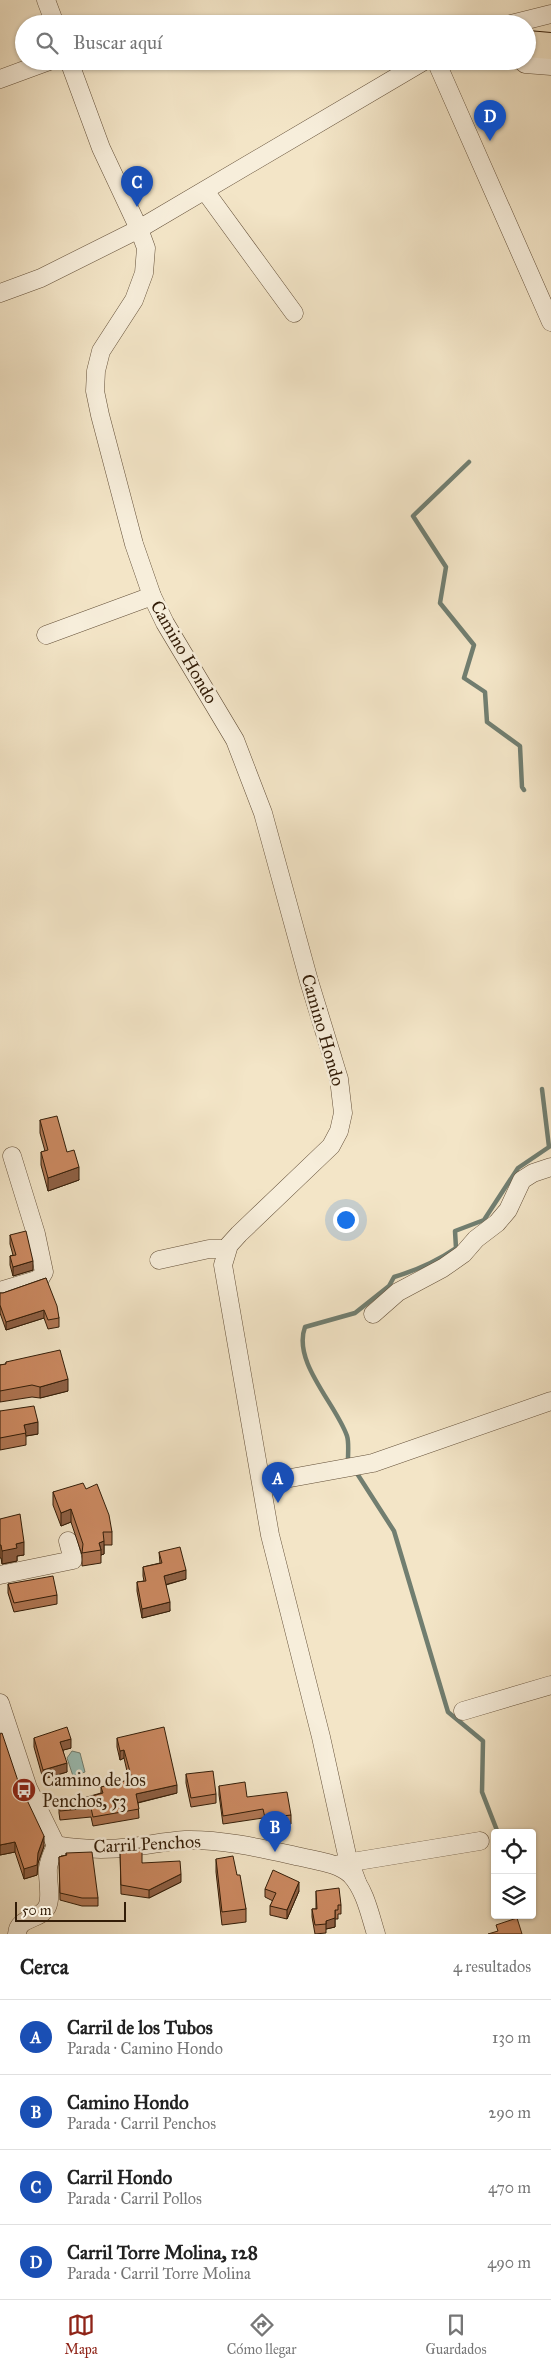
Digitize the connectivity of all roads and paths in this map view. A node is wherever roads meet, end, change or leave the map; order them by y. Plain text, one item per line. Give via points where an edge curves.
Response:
1 (46, 0) edge
2 (551, 14) edge
3 (52, 15) edge
4 (536, 18) edge
5 (536, 45) edge
6 (551, 46) edge
7 (536, 65) edge
8 (551, 66) edge
9 (24, 70) edge
10 (72, 70) edge
11 (409, 70) edge
12 (440, 70) edge
13 (0, 79) edge
14 (205, 191) junction
15 (140, 229) junction
16 (0, 293) edge
17 (294, 313) dead end
18 (551, 322) edge
19 (152, 596) junction
20 (46, 635) dead end
21 (12, 1156) dead end
22 (551, 1167) edge
23 (228, 1249) junction
24 (159, 1260) dead end
25 (0, 1291) edge
26 (373, 1314) dead end
27 (551, 1401) edge
28 (263, 1483) junction
29 (68, 1540) dead end
30 (0, 1575) edge
31 (551, 1685) edge
32 (0, 1703) edge
33 (463, 1711) dead end
34 (4, 1733) edge
35 (480, 1841) dead end
36 (56, 1845) junction
37 (349, 1866) junction
38 (17, 1934) edge
39 (376, 1934) edge

1 - 3 street
2 - 4 street
5 - 6 highway
7 - 8 street
9 - 13 street
10 - 15 street, Camino Hondo via 100,148
11 - 14 street
12 - 18 street
14 - 15 street
14 - 17 street
15 - 16 street via 41,278
15 - 19 street, Camino Hondo via 146,248 144,273 134,300 101,351 95,391 134,544
19 - 20 street
19 - 23 street, Camino Hondo via 235,740 258,796 339,1079 342,1100 339,1131 331,1146 239,1234
21 - 25 street via 44,1272 36,1280
22 - 26 street via 522,1180 508,1210 463,1254 398,1292
23 - 24 street via 209,1249
23 - 28 street, Camino Hondo via 223,1265 224,1276
27 - 28 street via 373,1463
28 - 37 street, Camino Hondo via 270,1535 321,1737
29 - 30 street via 73,1560
31 - 33 street
32 - 34 street
34 - 36 street
35 - 37 street
36 - 37 street, Carril Penchos via 129,1848 199,1840
36 - 38 street via 48,1864 48,1906 43,1912 23,1921 17,1928
37 - 39 street

